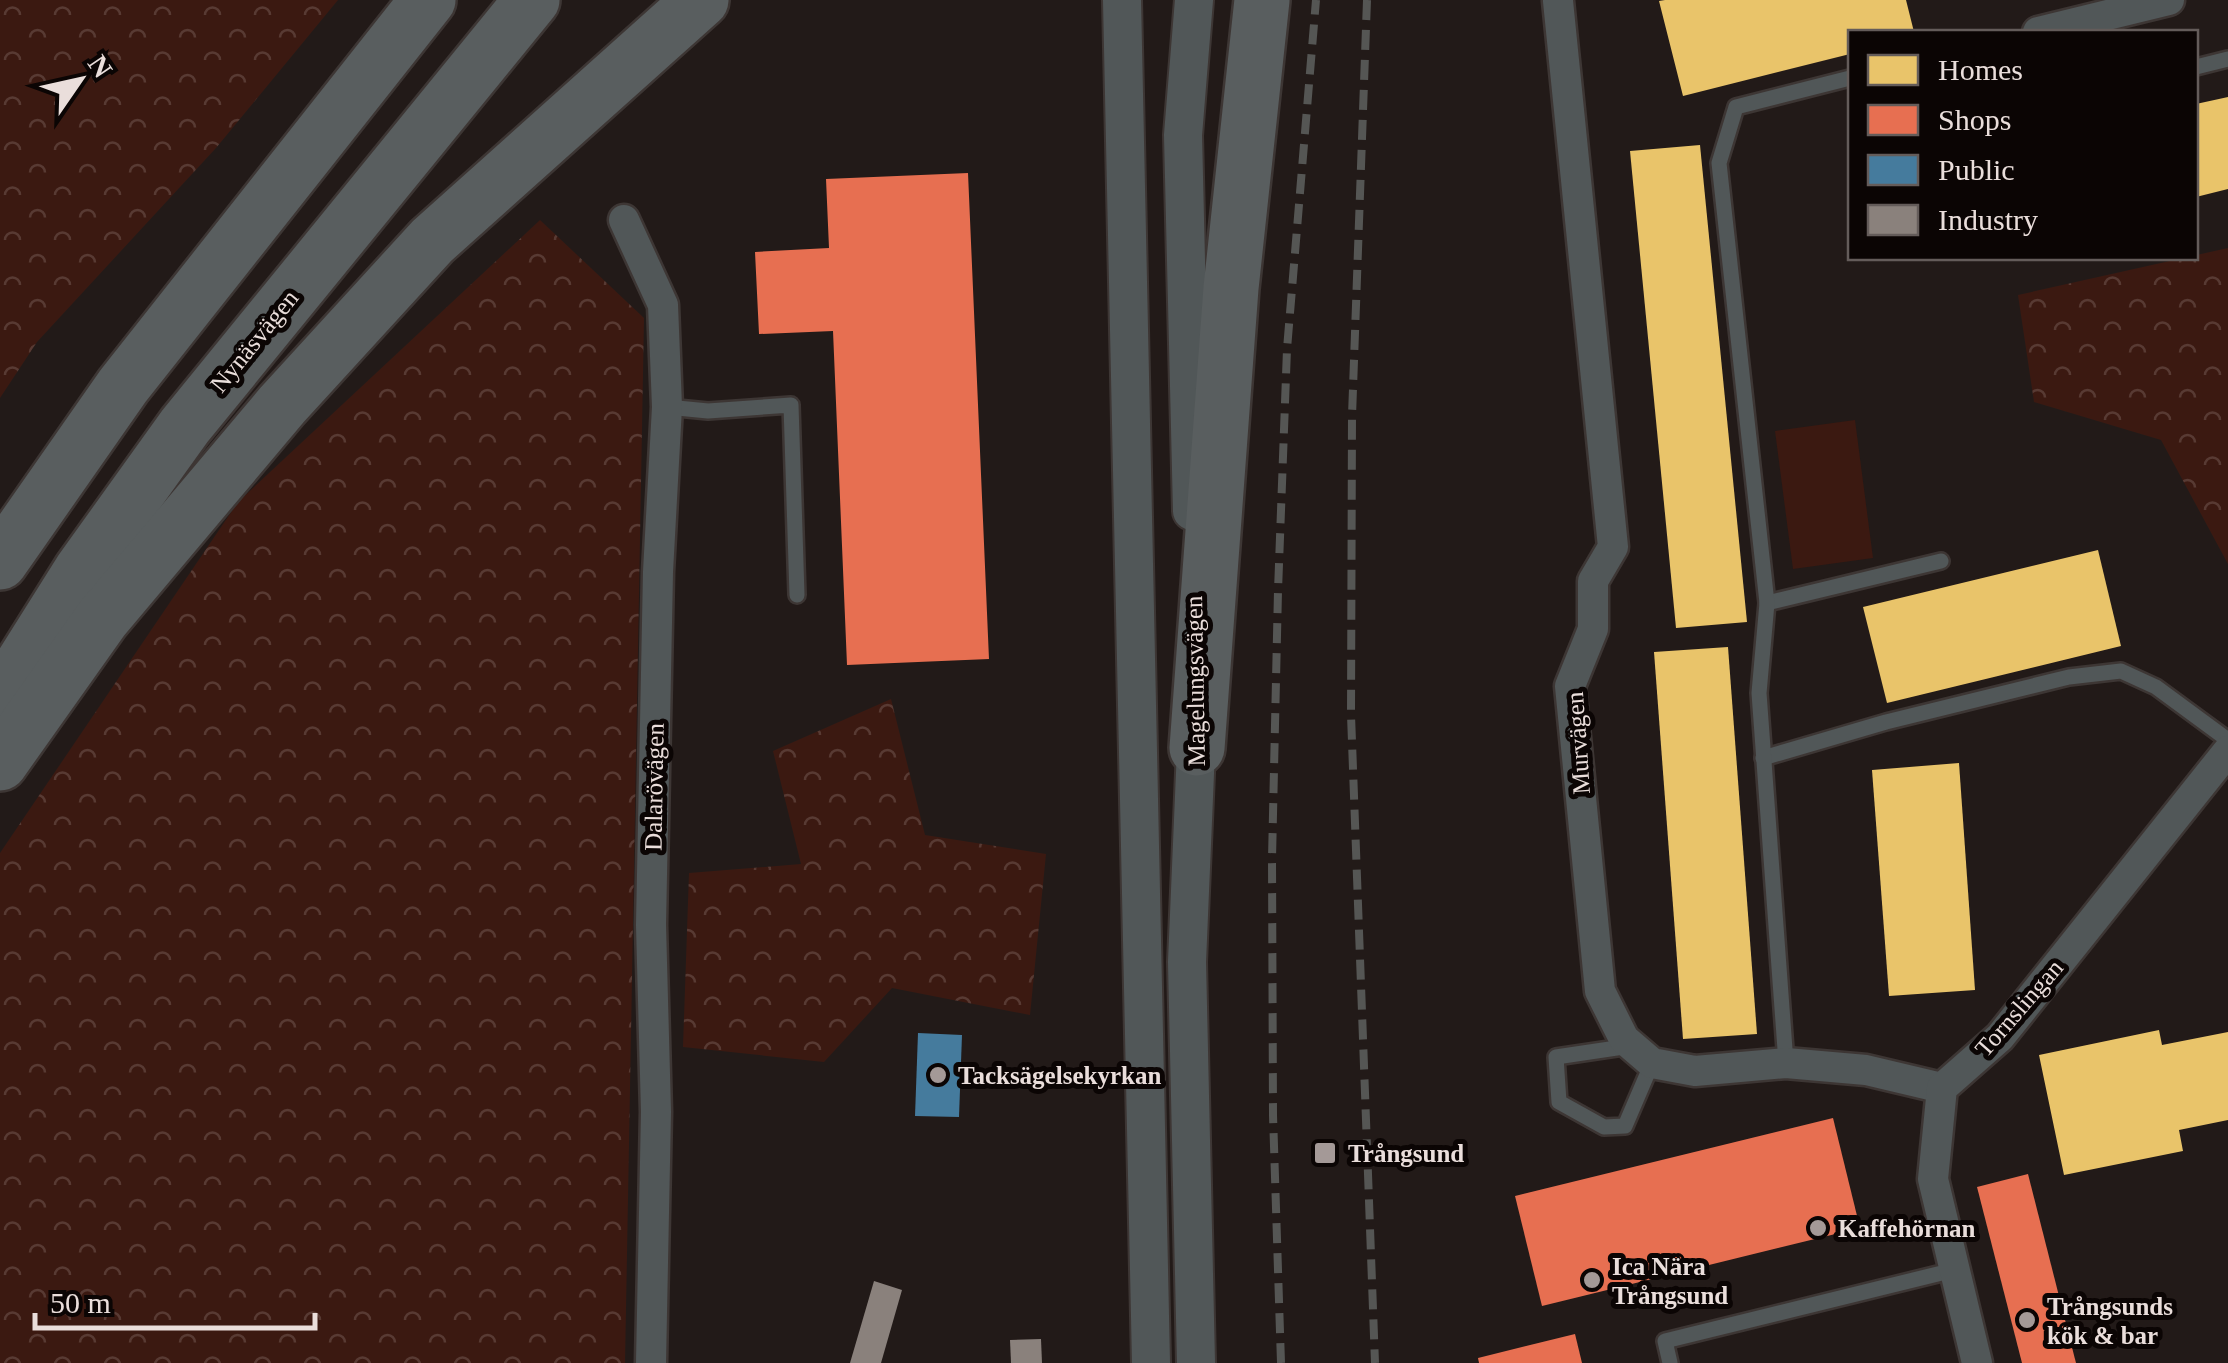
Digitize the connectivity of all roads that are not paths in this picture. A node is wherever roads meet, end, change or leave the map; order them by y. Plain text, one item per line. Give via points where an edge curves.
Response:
1 (381, 0) edge
2 (428, 0) edge
3 (532, 0) edge
4 (701, 0) edge
5 (1122, 0) edge
6 (1194, 0) edge
7 (1262, 0) edge
8 (2169, 0) edge
9 (1558, 1) edge
10 (2046, 30) edge
11 (2228, 59) edge
12 (2198, 66) edge
13 (1848, 79) edge
14 (624, 220) dead end
15 (124, 386) junction
16 (667, 407) junction
17 (1941, 561) dead end
18 (0, 562) edge
19 (797, 595) dead end
20 (1767, 603) junction
21 (0, 700) edge
22 (2228, 740) edge
23 (1197, 748) junction
24 (2228, 751) edge
25 (1763, 758) junction
26 (0, 763) edge
27 (1642, 1054) junction
28 (1786, 1063) junction
29 (1942, 1088) junction
30 (1954, 1270) junction
31 (1970, 1361) edge
32 (651, 1363) edge
33 (1152, 1363) edge
34 (1196, 1363) edge
35 (1670, 1363) edge

1 - 15 highway via 306,98
2 - 15 highway
3 - 21 highway, Nynäsvägen via 185,426
4 - 26 highway via 420,254 102,619
5 - 33 street
6 - 23 street, Magelungsvägen via 1183,135
7 - 23 highway via 1231,288
8 - 10 street
9 - 27 street, Murvägen via 1613,546 1593,581 1593,629 1570,686 1600,991 1624,1039
11 - 12 lane
13 - 20 lane via 1736,107 1720,163
14 - 16 street, Dalarövägen via 663,304
15 - 18 highway
16 - 19 lane via 708,412 792,405
16 - 32 street, Dalarövägen via 651,925
17 - 20 lane
20 - 25 lane via 1759,693
22 - 25 lane via 2156,687 2121,671 2068,677
23 - 34 street, Magelungsvägen via 1187,962
24 - 29 street, Tornslingan via 2000,1037
25 - 28 lane
27 - 27 lane via 1625,1126 1604,1127 1558,1102 1556,1057
27 - 28 street via 1695,1071
28 - 29 street via 1866,1070
29 - 30 street via 1933,1179
30 - 31 street
30 - 35 lane via 1665,1341

